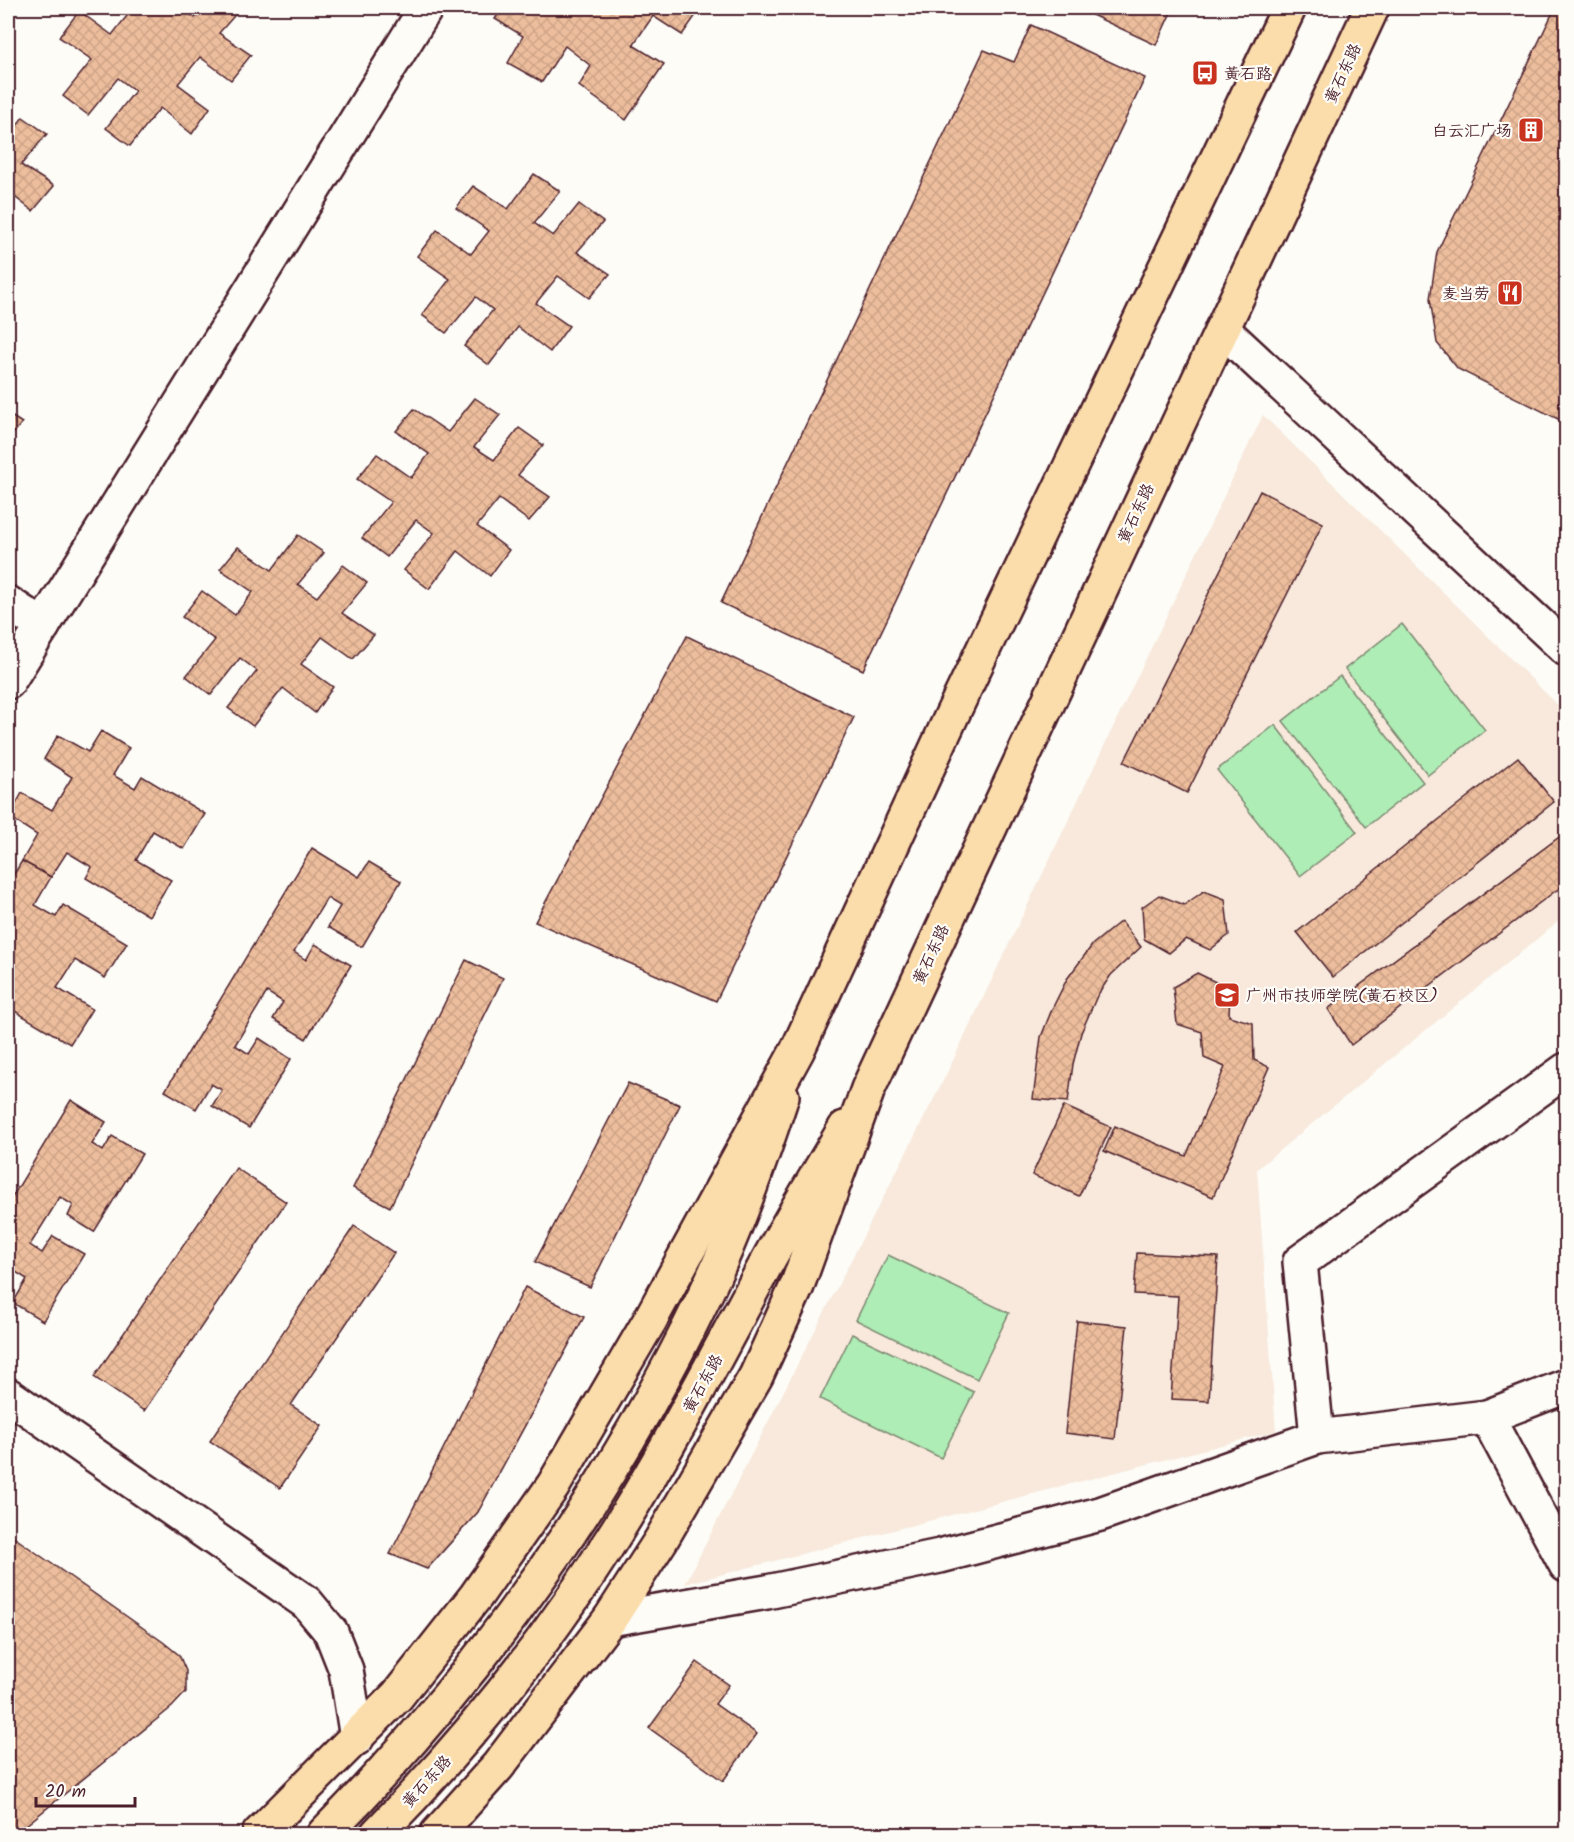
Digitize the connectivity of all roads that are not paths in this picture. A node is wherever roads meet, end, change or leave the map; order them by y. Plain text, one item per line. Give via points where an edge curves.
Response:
1 (1289, 8) edge
2 (1372, 8) edge
3 (417, 11) edge
4 (1222, 328) junction
5 (8, 603) edge
6 (43, 626) junction
7 (1566, 649) edge
8 (8, 682) edge
9 (797, 1051) junction
10 (1566, 1070) edge
11 (868, 1089) junction
12 (1566, 1386) edge
13 (8, 1395) edge
14 (1487, 1417) junction
15 (1317, 1437) junction
16 (1566, 1565) edge
17 (610, 1619) junction
18 (357, 1738) junction
19 (259, 1834) edge
20 (324, 1834) edge
21 (377, 1834) edge
22 (436, 1834) edge

1 - 9 main road via 952,715
2 - 4 main road, 黄石东路
3 - 6 street
4 - 7 street
4 - 11 main road, 黄石东路
5 - 6 street
6 - 8 street
9 - 18 main road via 554,1486 437,1646
9 - 20 main road via 761,1158 706,1294 664,1377 587,1505 497,1636 436,1713
10 - 15 street via 1300,1262
11 - 17 main road via 797,1286 756,1377
11 - 21 main road, 黄石东路 via 622,1522 529,1656 474,1726
12 - 14 street
13 - 18 street via 307,1603 332,1632 346,1670
14 - 15 street
14 - 16 street
15 - 17 street via 1100,1514 940,1556
17 - 22 main road via 498,1766
18 - 19 main road

